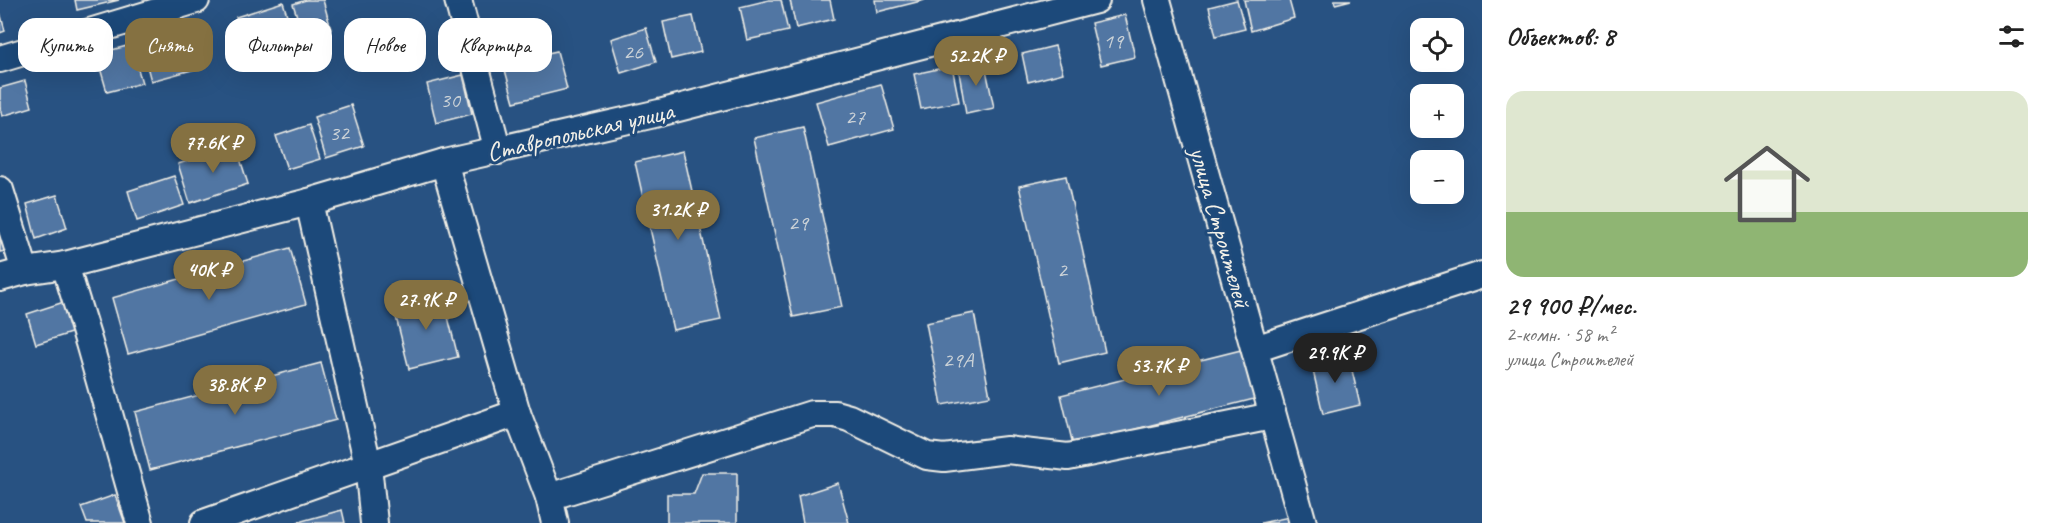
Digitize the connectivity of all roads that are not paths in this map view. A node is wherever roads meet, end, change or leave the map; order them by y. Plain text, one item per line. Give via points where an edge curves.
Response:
1 (196, 0) edge
2 (458, 0) edge
3 (1096, 0) edge
4 (1157, 0) edge
5 (0, 59) edge
6 (498, 151) junction
7 (444, 162) junction
8 (0, 190) edge
9 (309, 202) junction
10 (65, 265) junction
11 (25, 271) junction
12 (1482, 275) edge
13 (0, 278) edge
14 (1255, 349) junction
15 (517, 413) junction
16 (1272, 416) junction
17 (368, 465) junction
18 (549, 497) junction
19 (140, 523) edge
20 (204, 523) edge
21 (374, 523) edge
22 (555, 523) edge
23 (1303, 523) edge

1 - 5 street
2 - 6 street
3 - 6 street, Ставропольская улица
4 - 14 street, улица Строителей
6 - 7 street, Ставропольская улица
7 - 9 street, Ставропольская улица
7 - 15 street
8 - 11 street
9 - 10 street, Ставропольская улица
9 - 17 street
10 - 11 street, Ставропольская улица
10 - 19 street
11 - 13 street, Ставропольская улица
12 - 14 street
14 - 16 street, улица Строителей
15 - 17 street
15 - 18 street
16 - 18 street via 1068,458 1007,450 944,458 927,456 849,418 812,414
16 - 23 street, улица Строителей
17 - 20 street
17 - 21 street
18 - 22 street

